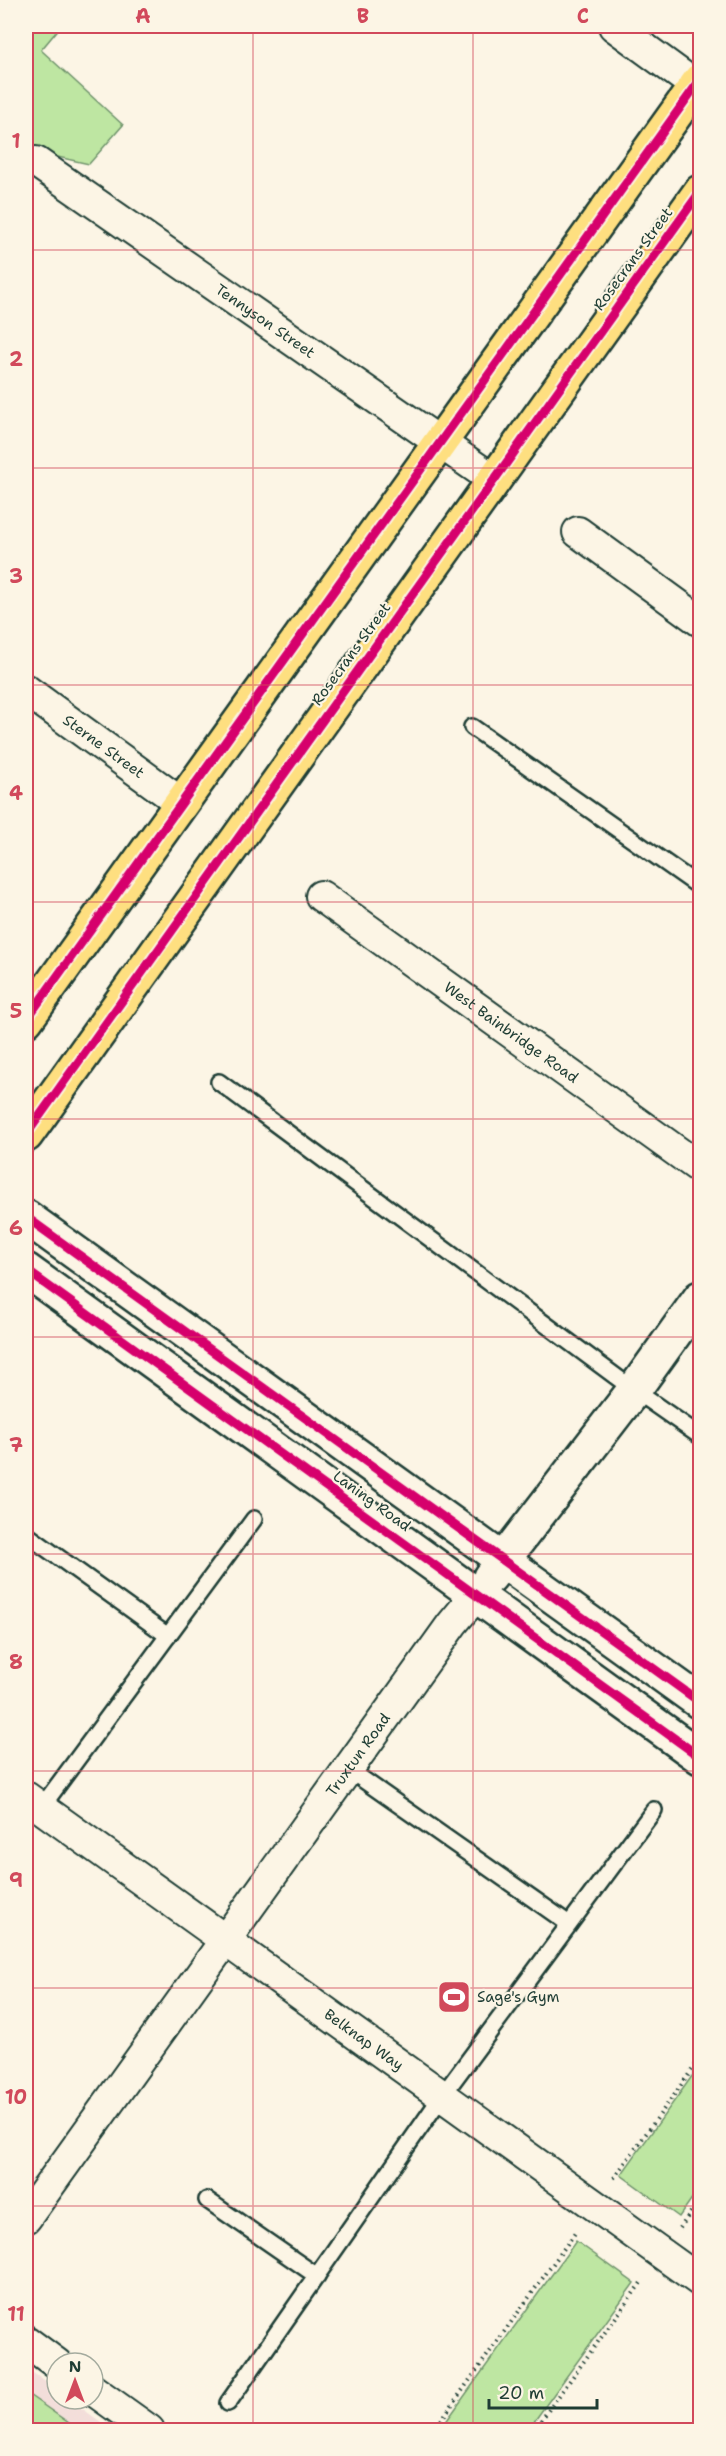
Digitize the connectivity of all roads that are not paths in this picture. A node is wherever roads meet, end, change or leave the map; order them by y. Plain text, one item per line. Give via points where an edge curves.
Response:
1 (614, 26) edge
2 (699, 85) edge
3 (36, 162) dead end
4 (700, 192) edge
5 (440, 442) junction
6 (494, 480) junction
7 (578, 532) dead end
8 (700, 621) edge
9 (26, 690) edge
10 (472, 727) dead end
11 (181, 803) junction
12 (700, 887) edge
13 (321, 896) dead end
14 (26, 1020) edge
15 (219, 1082) dead end
16 (26, 1135) edge
17 (700, 1168) edge
18 (26, 1217) edge
19 (26, 1270) edge
20 (700, 1298) edge
21 (634, 1390) junction
22 (700, 1436) edge
23 (254, 1519) dead end
24 (26, 1534) edge
25 (504, 1561) junction
26 (476, 1595) junction
27 (168, 1636) junction
28 (700, 1702) edge
29 (700, 1757) edge
30 (348, 1769) junction
31 (33, 1802) edge
32 (654, 1810) dead end
33 (569, 1924) junction
34 (224, 1939) junction
35 (442, 2096) junction
36 (207, 2200) dead end
37 (26, 2218) edge
38 (317, 2276) junction
39 (700, 2281) edge
40 (26, 2341) edge
41 (45, 2355) edge
42 (105, 2399) edge
43 (228, 2403) dead end
44 (149, 2430) edge

1 - 2 street
2 - 5 main road
3 - 5 street, Tennyson Street
4 - 6 main road, Rosecrans Street
5 - 6 street, Tennyson Street
5 - 11 main road
6 - 16 main road, Rosecrans Street
7 - 8 street
9 - 11 street, Sterne Street
10 - 12 lane
11 - 14 main road
13 - 17 street, West Bainbridge Road
15 - 21 lane
18 - 25 street, Laning Road
19 - 26 street, Laning Road
20 - 21 street, Truxtun Road
21 - 22 lane
21 - 25 street, Truxtun Road
23 - 27 lane
24 - 27 lane
25 - 26 street, Truxtun Road
25 - 28 street, Laning Road
26 - 29 street, Laning Road
26 - 30 street, Truxtun Road
27 - 31 lane
30 - 33 lane
30 - 34 street, Truxtun Road
31 - 34 street, Belknap Way
32 - 33 lane
33 - 35 lane
34 - 35 street, Belknap Way
34 - 37 street, Truxtun Road
35 - 38 lane
35 - 39 street, Belknap Way
36 - 38 lane
38 - 43 lane
40 - 41 street
42 - 44 street

